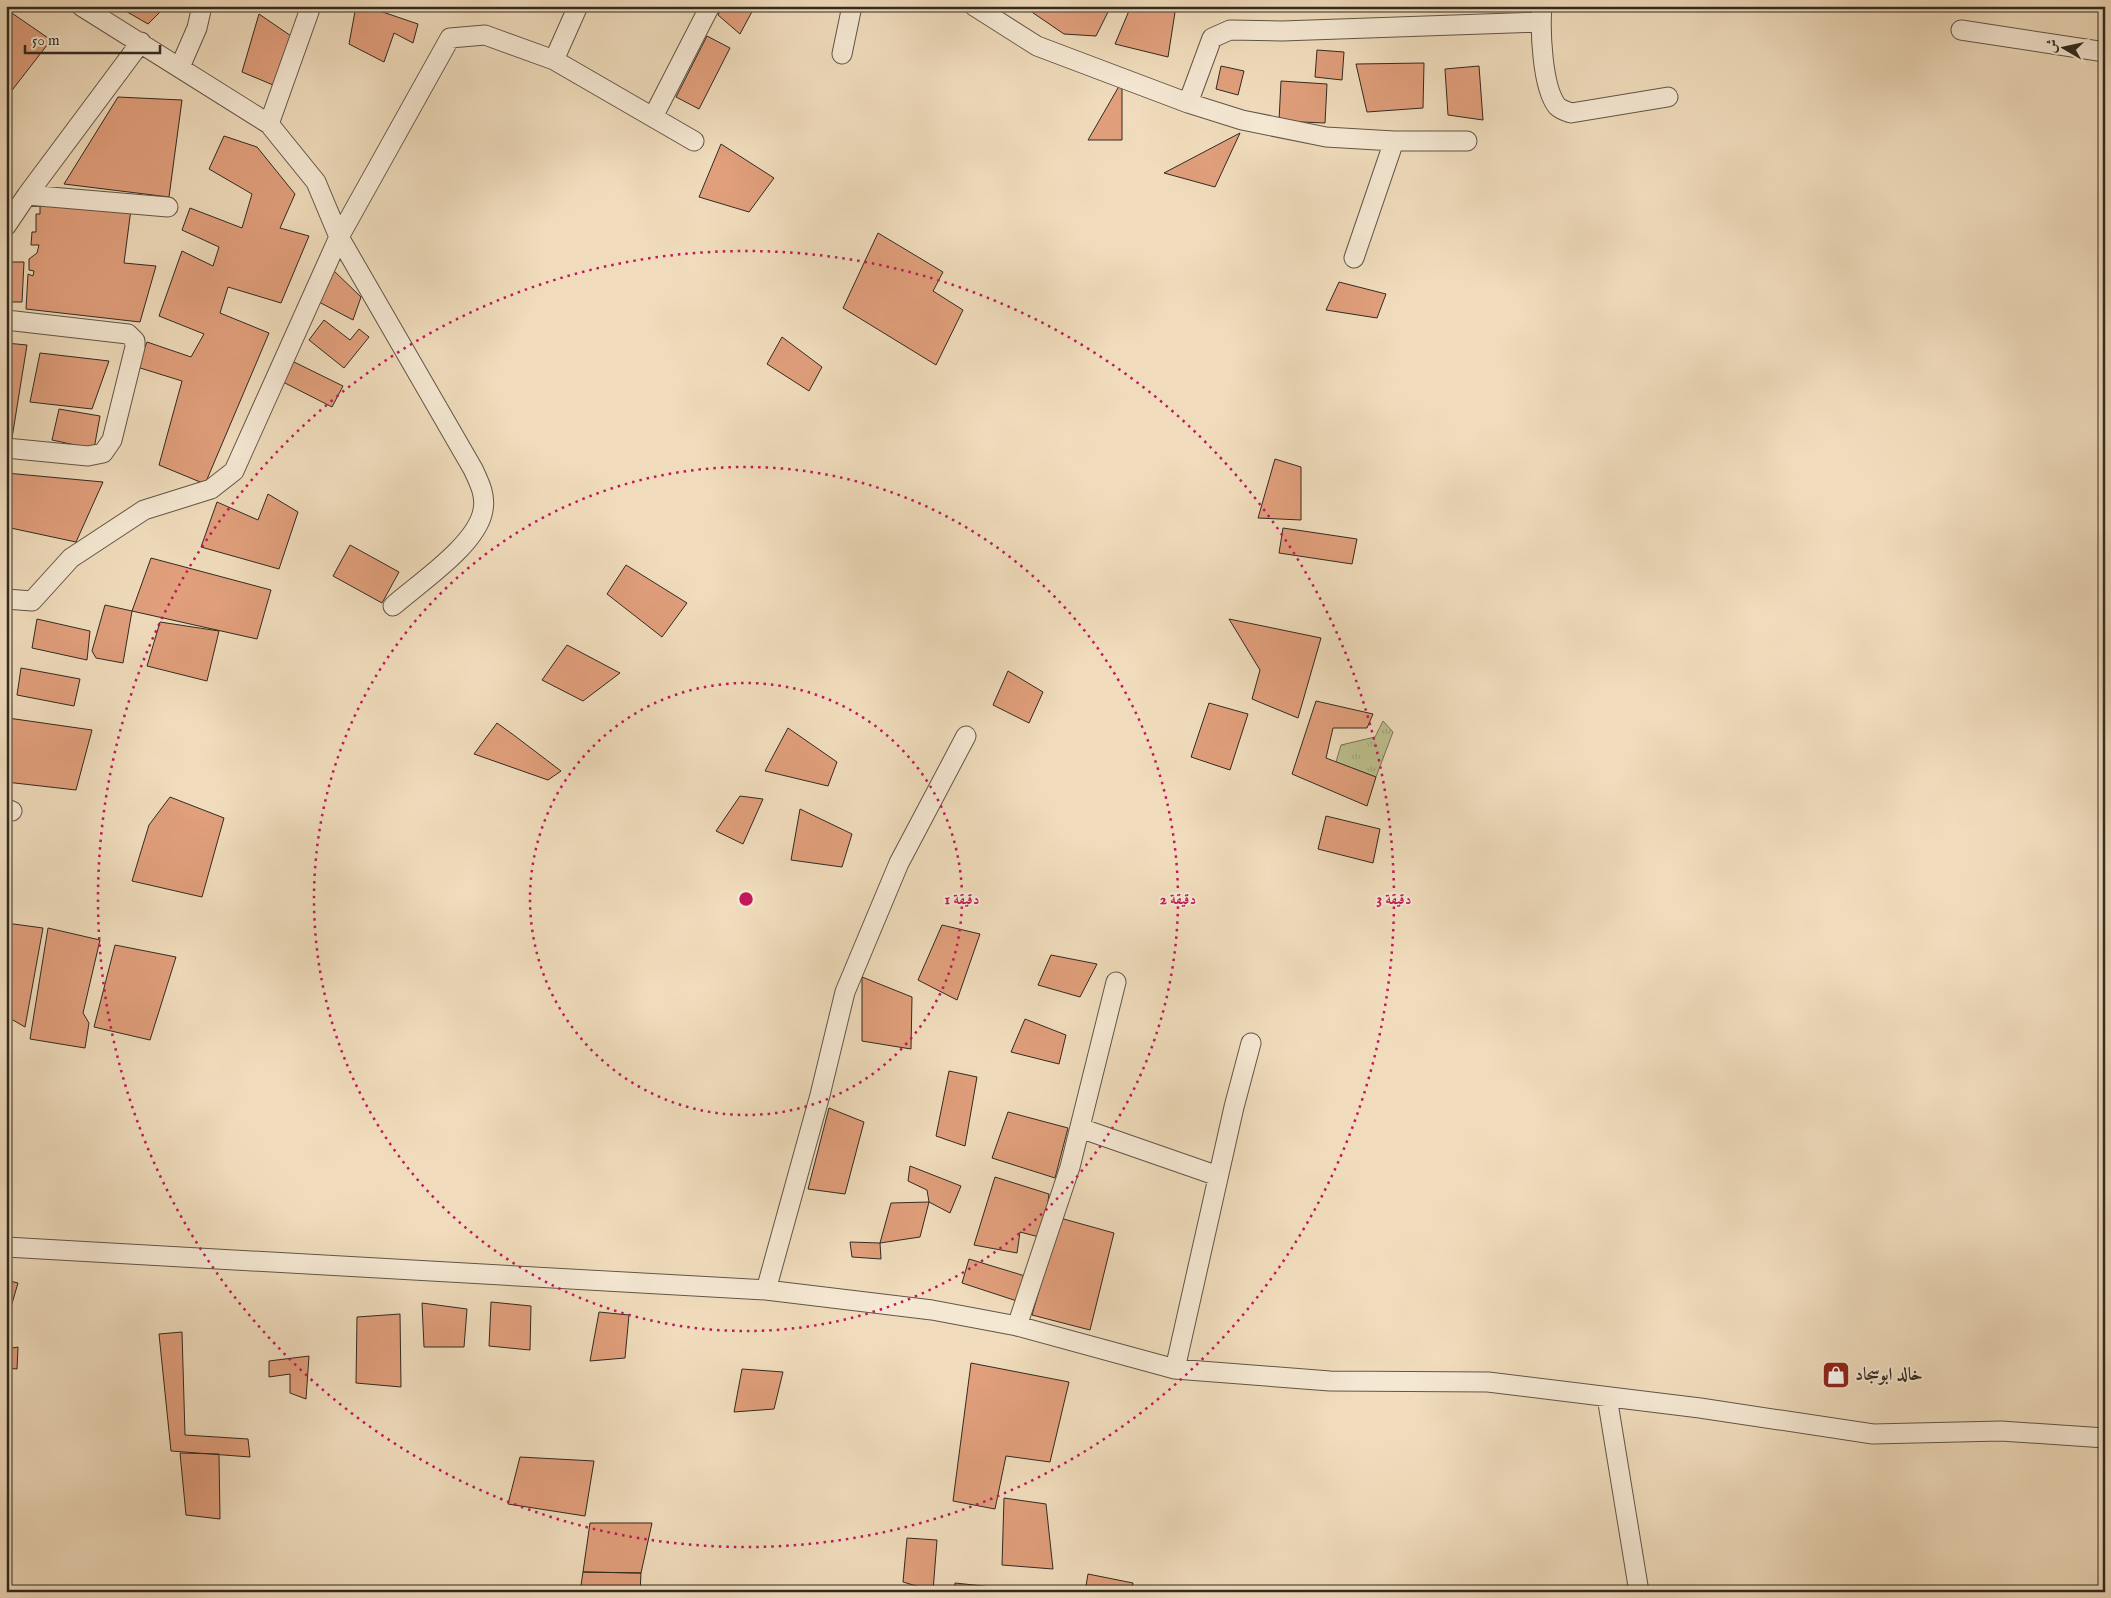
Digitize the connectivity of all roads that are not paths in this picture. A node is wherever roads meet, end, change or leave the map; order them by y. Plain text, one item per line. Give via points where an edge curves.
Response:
1 (81, 6) edge
2 (202, 6) edge
3 (311, 6) edge
4 (578, 6) edge
5 (710, 6) edge
6 (852, 6) edge
7 (974, 6) edge
8 (1541, 14) edge
9 (1961, 30) dead end
10 (140, 42) junction
11 (2105, 52) edge
12 (842, 54) dead end
13 (554, 60) junction
14 (180, 68) junction
15 (1668, 97) dead end
16 (1188, 103) junction
17 (653, 117) junction
18 (269, 124) junction
19 (694, 141) dead end
20 (1394, 141) junction
21 (1467, 141) dead end
22 (26, 195) junction
23 (168, 207) dead end
24 (6, 226) edge
25 (339, 237) junction
26 (1354, 258) dead end
27 (6, 320) edge
28 (6, 448) edge
29 (6, 599) edge
30 (393, 606) dead end
31 (966, 736) dead end
32 (1116, 982) dead end
33 (1251, 1043) dead end
34 (1080, 1128) junction
35 (1218, 1176) junction
36 (6, 1247) edge
37 (766, 1290) junction
38 (1017, 1326) junction
39 (1175, 1369) junction
40 (1607, 1397) junction
41 (2105, 1438) edge
42 (1639, 1592) edge

1 - 10 street
2 - 14 street via 197,28
3 - 18 street
4 - 13 street
5 - 17 street
6 - 12 street
7 - 16 street via 1037,46
8 - 15 street via 1540,39 1552,98 1559,108 1571,113
8 - 16 street via 1282,31 1230,30 1212,38
9 - 11 street
10 - 14 street
10 - 22 street
13 - 17 street
13 - 25 street via 485,35 450,38
14 - 18 street
16 - 20 street via 1272,128 1326,137
17 - 19 street
18 - 25 street via 316,182
20 - 21 street
20 - 26 street
22 - 23 street
22 - 24 street
25 - 29 street via 234,471 211,489 144,510 71,558 32,601
25 - 30 street via 482,488 484,508 478,528 465,544
27 - 28 street via 128,334 135,341 112,440 103,453 88,456
31 - 37 street via 899,863 846,992
32 - 34 street
33 - 35 street
34 - 35 street
34 - 38 street
35 - 39 street
36 - 37 street
37 - 38 street via 932,1310
38 - 39 street
39 - 40 street via 1330,1381 1488,1382
40 - 41 street via 1873,1434 2001,1431
40 - 42 street

